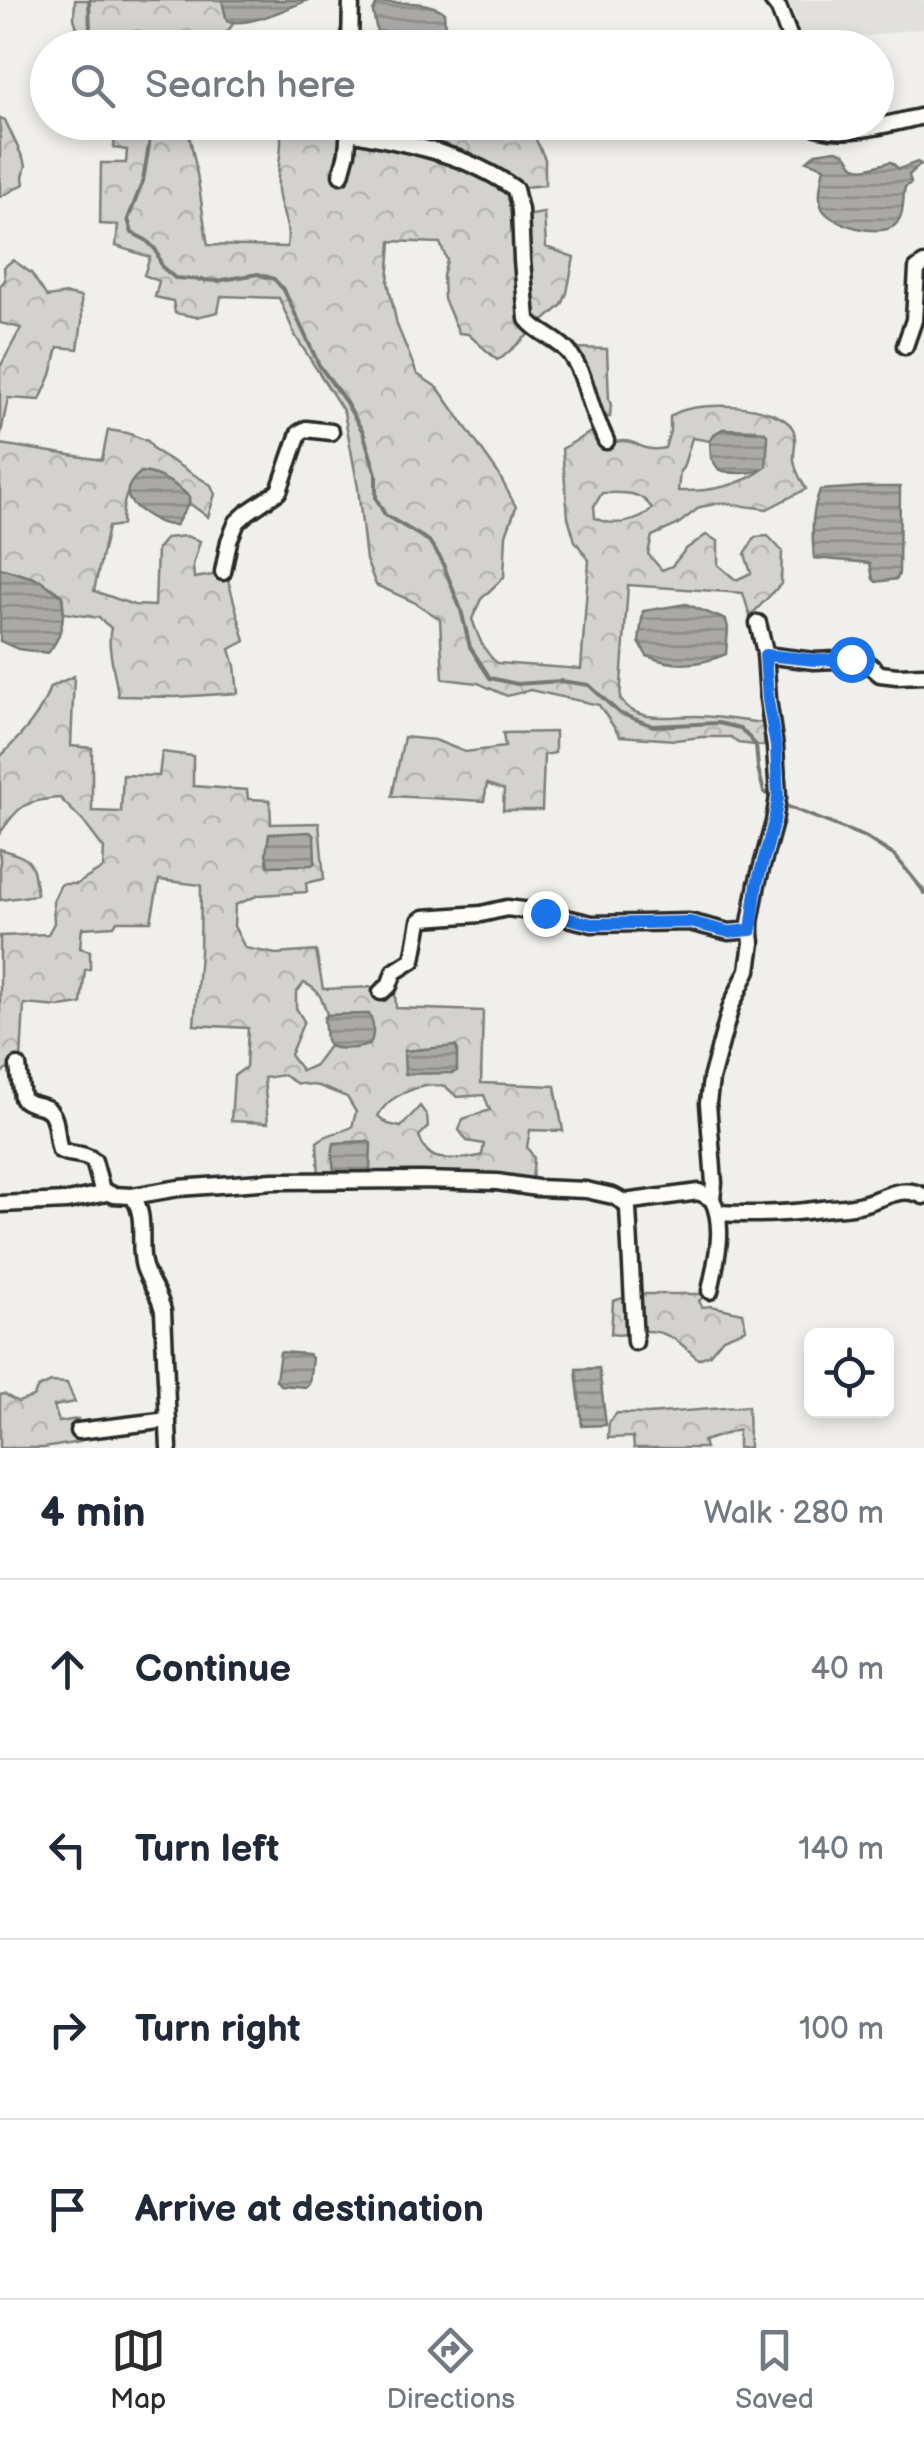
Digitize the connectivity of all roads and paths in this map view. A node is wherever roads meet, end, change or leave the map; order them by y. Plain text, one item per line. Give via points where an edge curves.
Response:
1 (351, 0) edge
2 (772, 0) edge
3 (350, 30) edge
4 (788, 30) edge
5 (924, 116) edge
6 (894, 122) edge
7 (348, 140) edge
8 (396, 140) edge
9 (342, 174) dead end
10 (924, 264) edge
11 (906, 346) dead end
12 (331, 432) dead end
13 (606, 442) dead end
14 (223, 572) dead end
15 (758, 623) dead end
16 (765, 655) junction
17 (924, 676) edge
18 (751, 930) junction
19 (381, 992) dead end
20 (18, 1066) dead end
21 (107, 1193) junction
22 (132, 1196) junction
23 (923, 1196) edge
24 (624, 1202) junction
25 (0, 1204) edge
26 (715, 1206) junction
27 (710, 1291) dead end
28 (635, 1342) dead end
29 (168, 1420) junction
30 (78, 1431) dead end
31 (170, 1448) edge

1 - 3 street
2 - 4 street
5 - 6 street
7 - 9 street
8 - 13 street via 495,174 516,189 527,319 577,364
10 - 11 street via 917,269
12 - 14 street via 299,433 279,491 238,522
15 - 16 street
16 - 17 street via 859,660 880,674
16 - 18 street via 778,798
18 - 19 street via 690,922 592,924 507,908 424,918 413,960
18 - 26 street via 748,970 711,1079
20 - 21 street via 22,1098 54,1116 60,1150 94,1160
21 - 22 street
21 - 25 street
22 - 24 street via 272,1182 422,1180 586,1190
22 - 29 street via 140,1212 144,1269 163,1311
23 - 26 street via 903,1190 843,1208 762,1215
24 - 26 street via 699,1192
24 - 28 street
26 - 27 street
29 - 30 street
29 - 31 street

